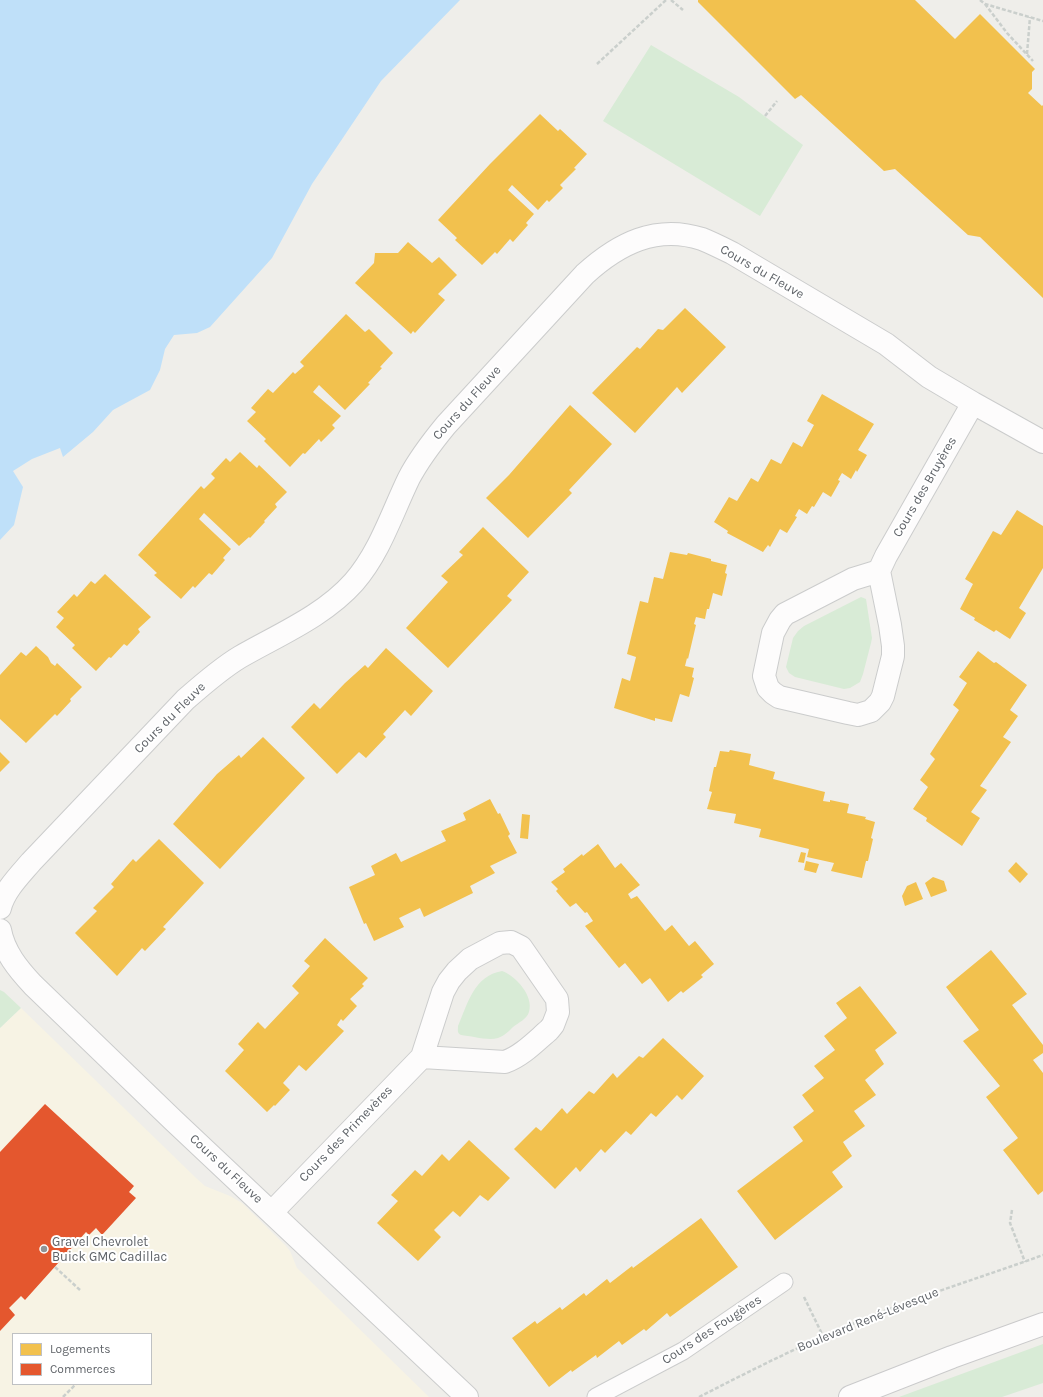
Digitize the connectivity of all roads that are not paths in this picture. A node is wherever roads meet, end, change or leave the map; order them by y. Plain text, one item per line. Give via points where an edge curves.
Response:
1 (973, 403) junction
2 (1043, 442) edge
3 (879, 571) junction
4 (0, 908) edge
5 (0, 930) edge
6 (422, 1057) junction
7 (272, 1212) junction
8 (784, 1282) dead end
9 (1043, 1324) edge
10 (467, 1397) edge
11 (596, 1397) edge
12 (850, 1397) edge

1 - 2 street, Cours du Fleuve
1 - 3 street, Cours des Bruyères
1 - 4 street, Cours du Fleuve via 929,377 886,344 718,246 702,239 674,234 647,237 624,245 600,260 585,274 432,442 410,477 375,553 354,582 327,606 238,658 184,700 31,862 10,888
3 - 3 street via 853,579 785,614 773,633 764,676 768,688 773,693 788,699 858,715 876,707 883,696 894,646
5 - 7 street, Cours du Fleuve via 13,961 29,981
6 - 6 street, Cours des Primevères via 505,1062 512,1060 549,1030 558,1012 557,999 521,947 511,942 500,943 470,959 457,971 443,992
6 - 7 street, Cours des Primevères
7 - 10 street, Cours du Fleuve
8 - 11 lane, Cours des Fougères via 684,1351
9 - 12 street

